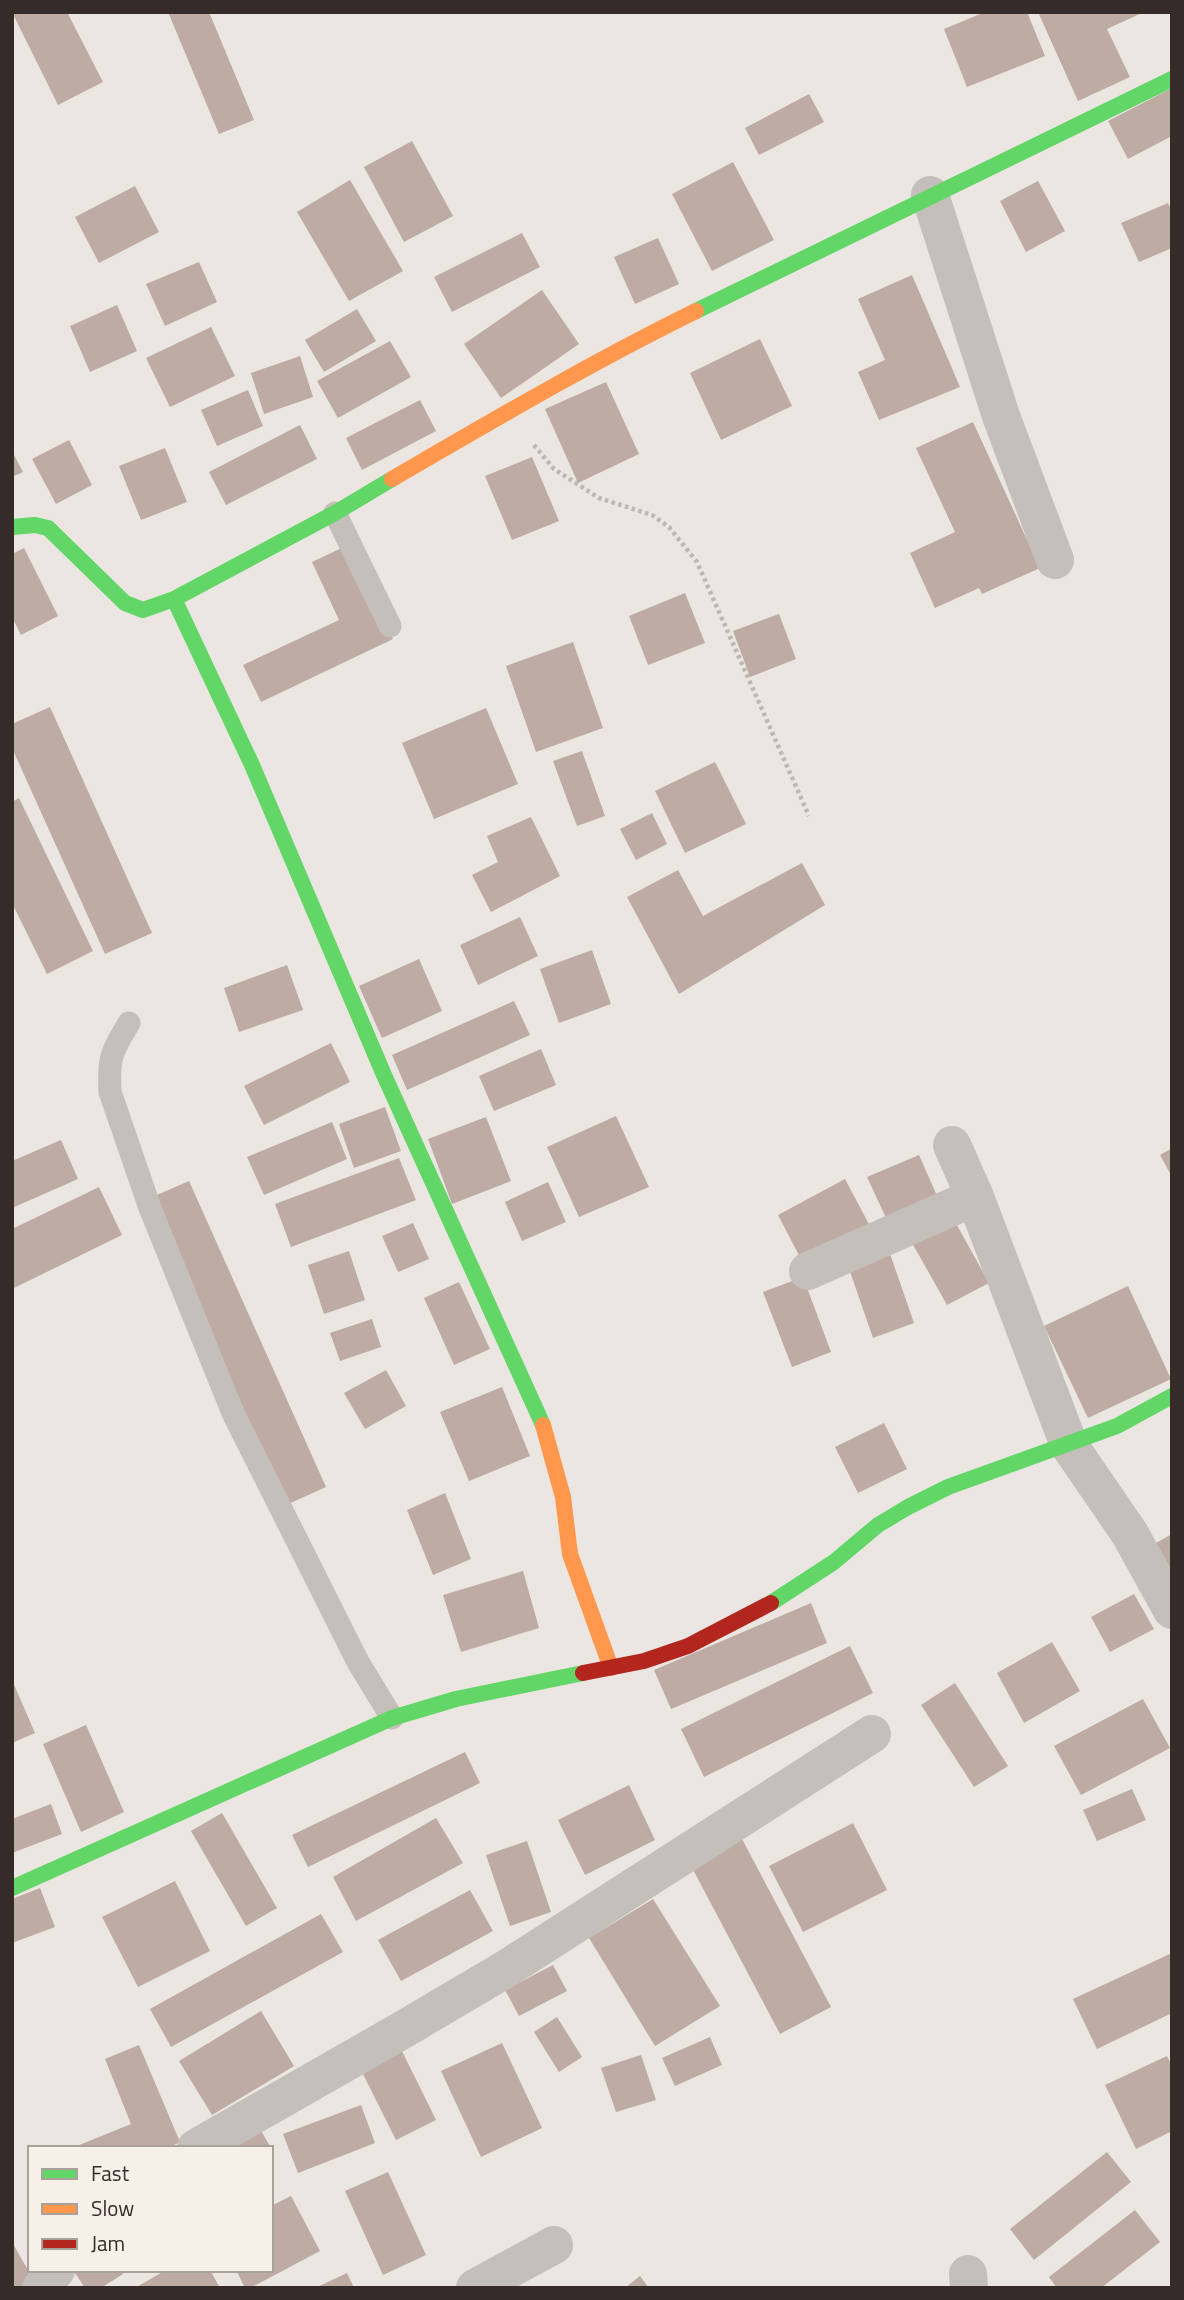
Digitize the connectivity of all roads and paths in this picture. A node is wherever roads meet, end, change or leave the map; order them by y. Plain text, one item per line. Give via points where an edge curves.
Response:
1 (1172, 79) edge
2 (930, 195) junction
3 (507, 412) junction
4 (335, 513) junction
5 (12, 527) edge
6 (1055, 560) dead end
7 (174, 599) junction
8 (390, 626) dead end
9 (809, 816) dead end
10 (130, 1023) dead end
11 (952, 1144) dead end
12 (975, 1196) junction
13 (808, 1271) dead end
14 (1172, 1396) edge
15 (1069, 1445) junction
16 (1172, 1610) edge
17 (611, 1668) junction
18 (392, 1718) junction
19 (872, 1734) dead end
20 (12, 1888) edge
21 (200, 2146) edge
22 (554, 2245) dead end
23 (54, 2272) edge
24 (41, 2288) edge
25 (475, 2288) edge

1 - 2 street
2 - 3 street via 655,331
2 - 6 street via 1001,416
3 - 4 street
3 - 9 path via 554,469 599,498 652,515 669,527 697,562
4 - 7 street
4 - 8 lane
5 - 7 street via 48,528 133,607 143,610
7 - 17 street via 252,765 384,1075 543,1425 563,1497 570,1553
10 - 18 lane via 112,1052 110,1092 150,1208 233,1413 358,1662
11 - 12 street
12 - 13 street
12 - 15 street
14 - 15 street
15 - 16 street via 1130,1534
15 - 17 street via 948,1487 878,1525 834,1562 759,1611 688,1646
17 - 18 street via 456,1699
18 - 20 street
19 - 21 street via 498,1973
22 - 25 street
23 - 24 street

